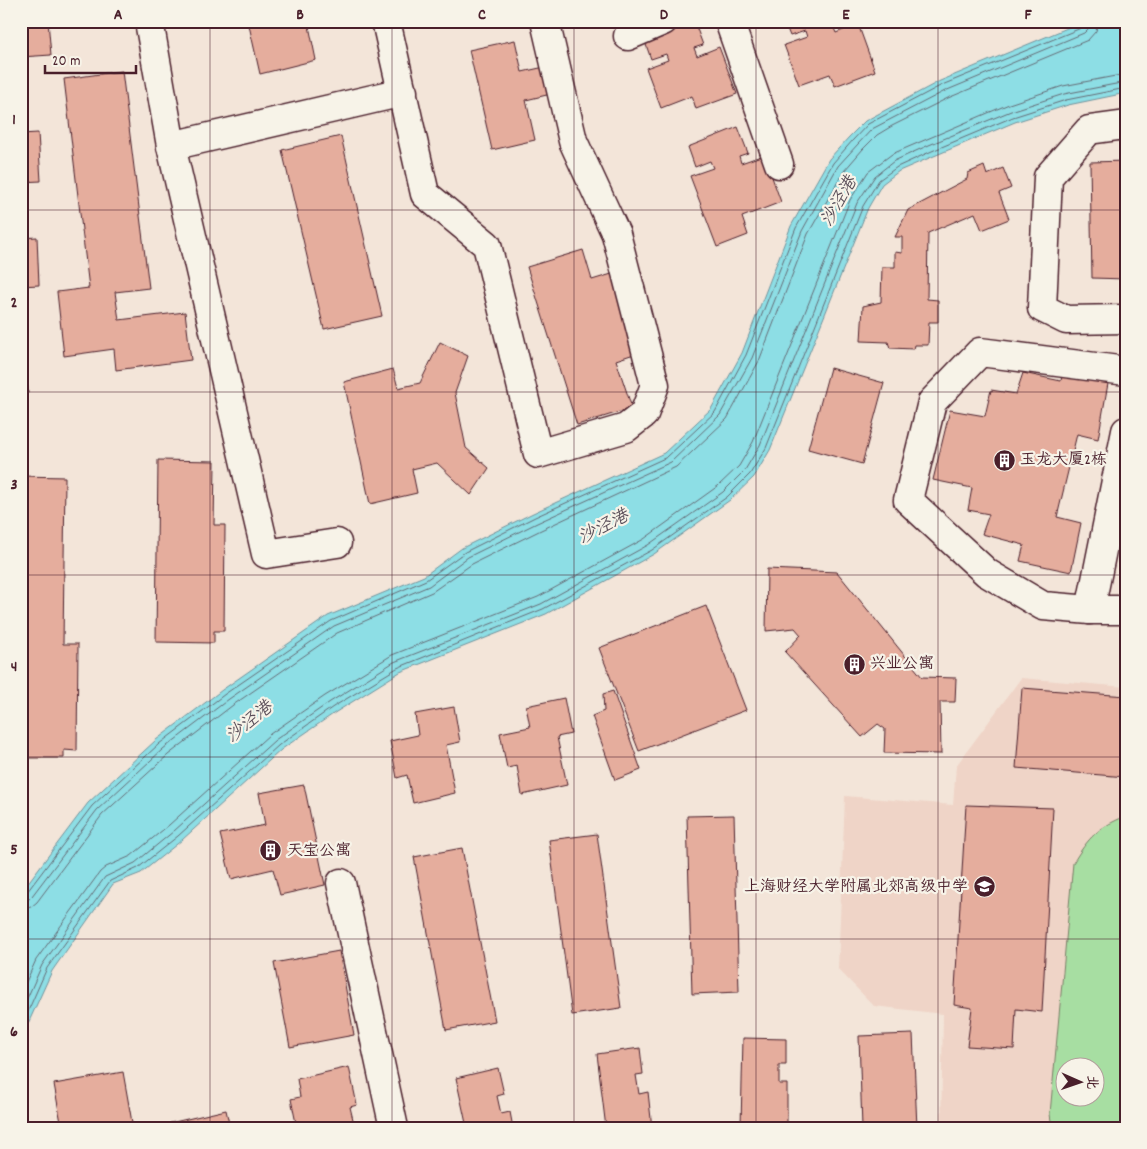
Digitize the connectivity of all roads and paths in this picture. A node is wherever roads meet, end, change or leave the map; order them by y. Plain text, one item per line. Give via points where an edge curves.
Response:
1 (149, 21) edge
2 (386, 21) edge
3 (545, 21) edge
4 (663, 21) edge
5 (729, 21) edge
6 (628, 36) dead end
7 (402, 92) junction
8 (1126, 125) edge
9 (171, 146) junction
10 (779, 164) dead end
11 (1126, 319) edge
12 (1126, 371) edge
13 (1126, 431) edge
14 (337, 543) dead end
15 (1090, 610) junction
16 (1126, 610) edge
17 (341, 883) dead end
18 (394, 1128) edge

1 - 9 street
2 - 7 street
3 - 7 street via 573,141 616,234 655,385 644,414 626,428 538,454 487,245 425,194
4 - 6 street
5 - 10 street
7 - 9 street
8 - 11 street via 1088,130 1048,177 1042,308 1066,320
9 - 14 street via 266,554
12 - 15 street via 980,352 932,402 908,500 987,573 1044,606
13 - 15 street
15 - 16 street
17 - 18 street

